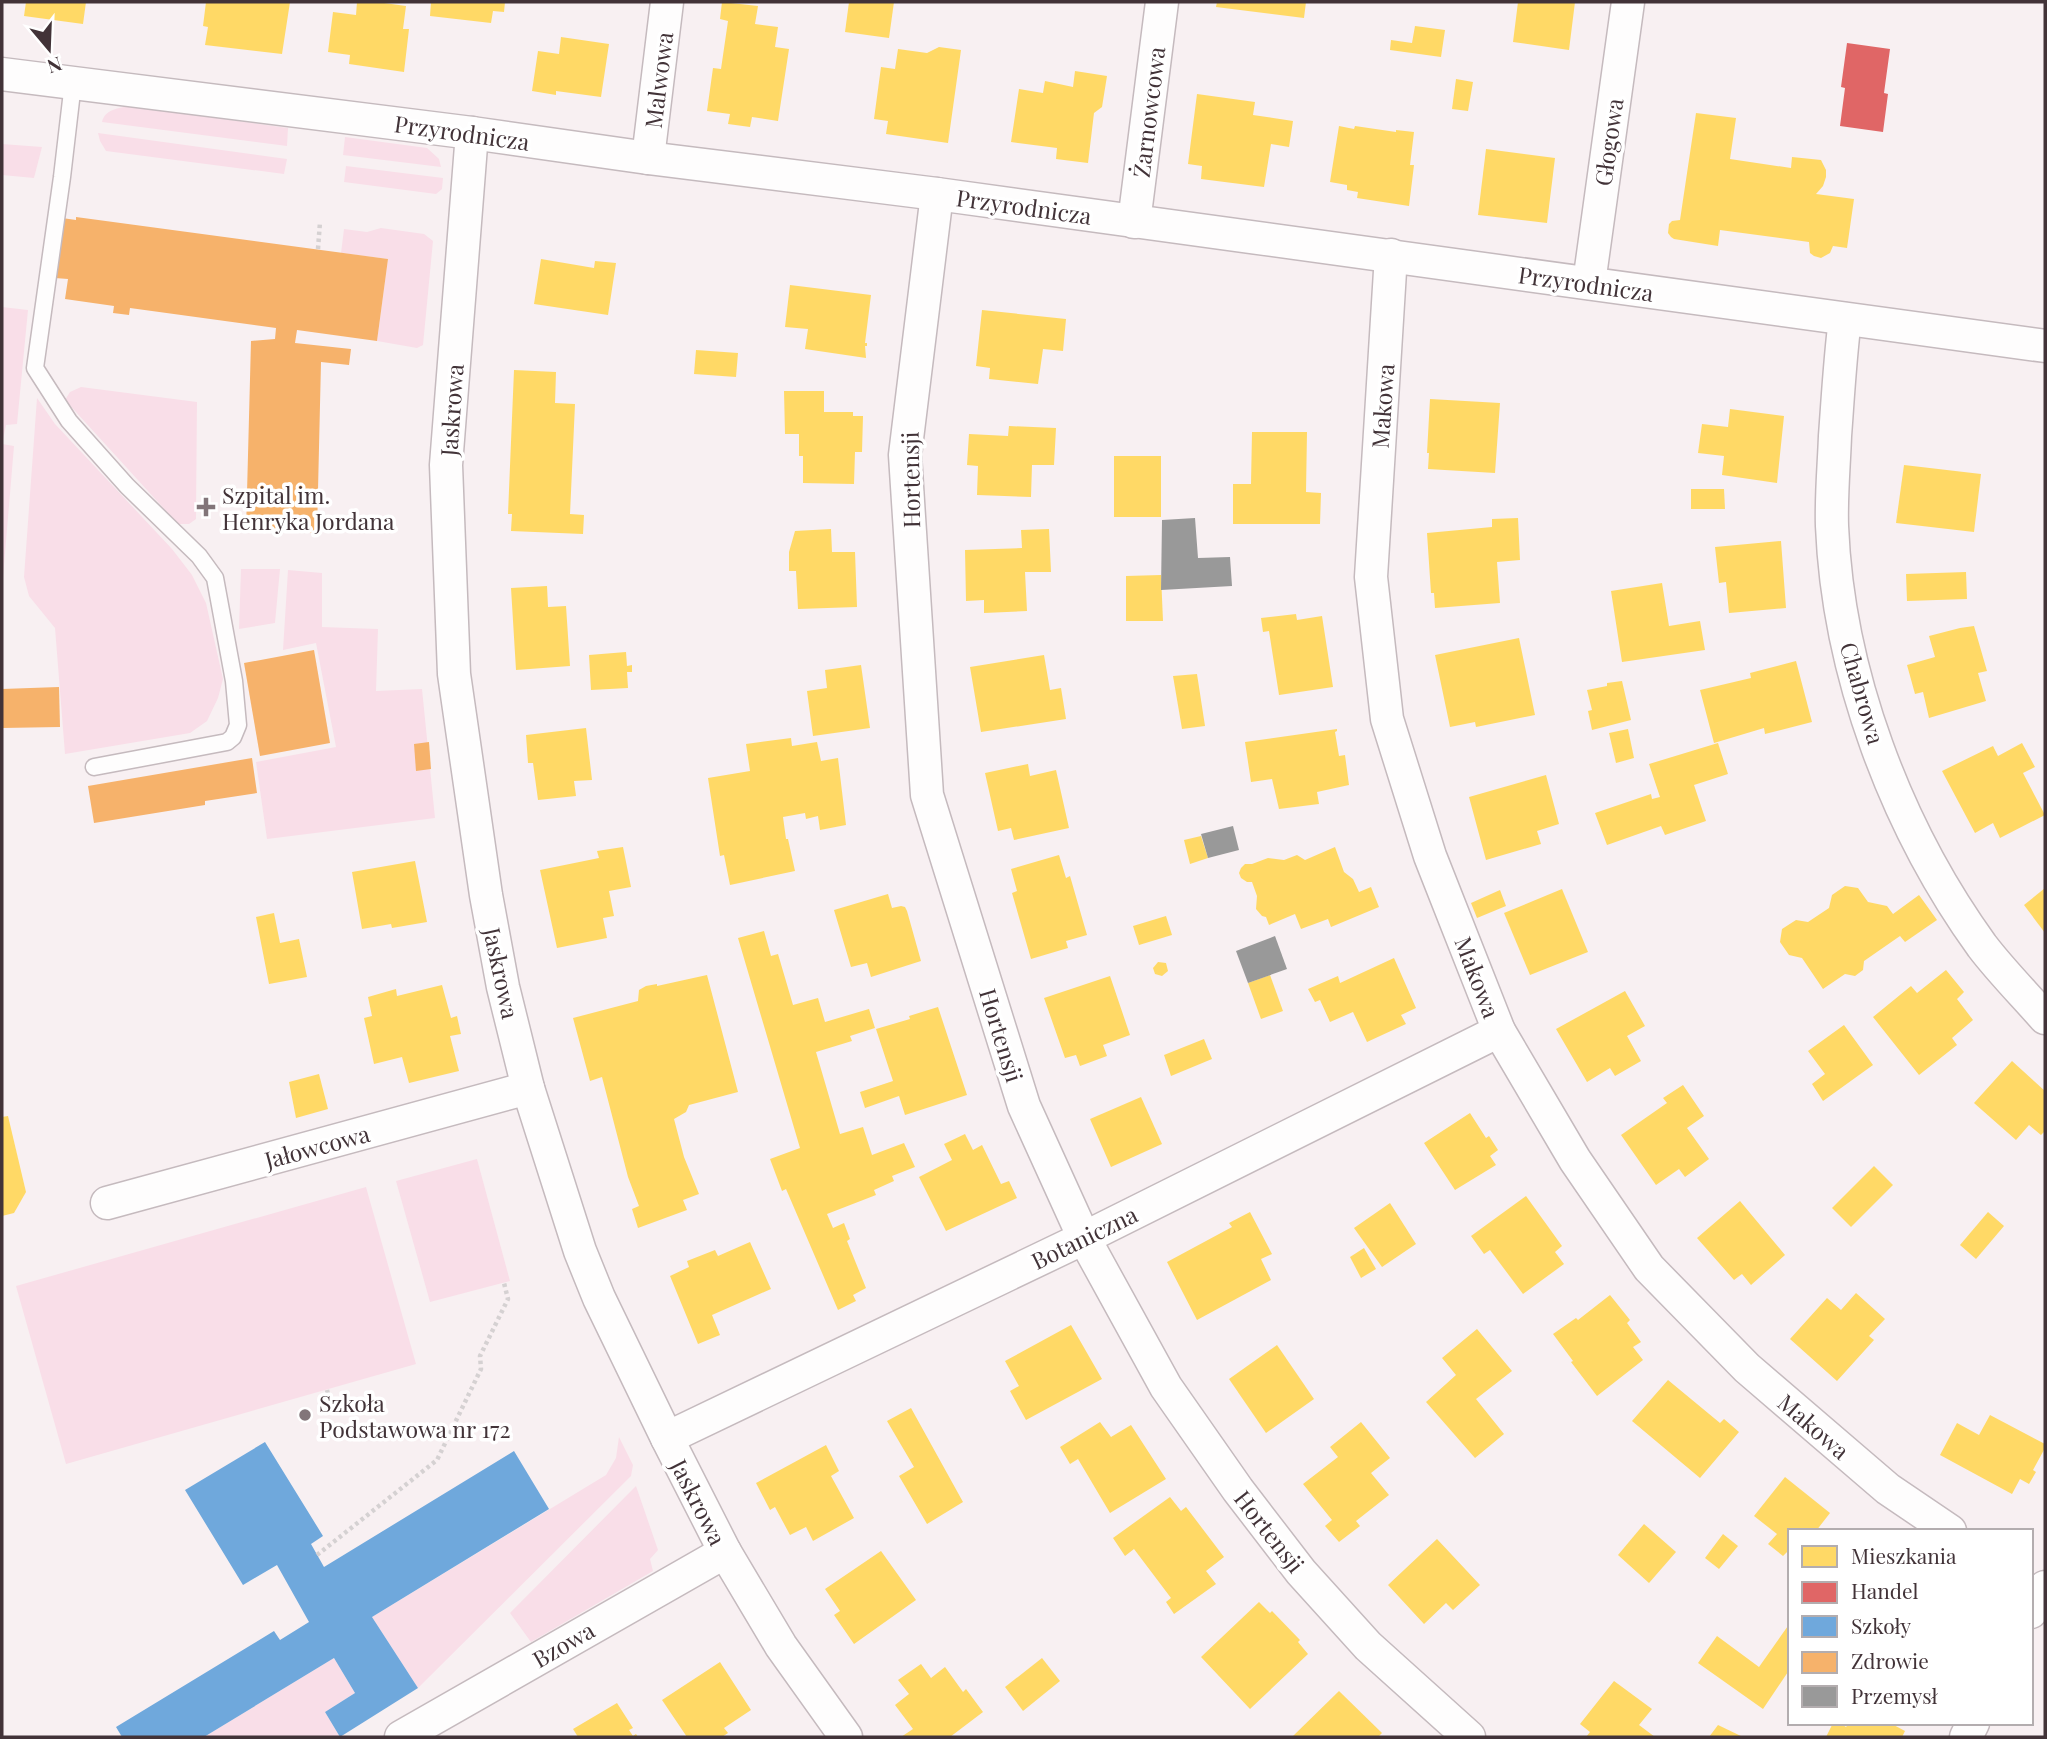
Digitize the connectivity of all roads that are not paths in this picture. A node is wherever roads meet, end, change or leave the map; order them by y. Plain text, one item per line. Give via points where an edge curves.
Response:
1 (667, 2) edge
2 (1162, 2) edge
3 (1628, 2) edge
4 (2, 74) edge
5 (73, 83) junction
6 (472, 133) junction
7 (648, 159) junction
8 (937, 194) junction
9 (1134, 222) junction
10 (1391, 255) junction
11 (1589, 283) junction
12 (1845, 319) junction
13 (2045, 346) edge
14 (94, 766) dead end
15 (2045, 1018) edge
16 (1499, 1031) junction
17 (528, 1088) junction
18 (107, 1203) dead end
19 (1084, 1238) junction
20 (667, 1438) junction
21 (1947, 1529) edge
22 (725, 1552) junction
23 (401, 1737) edge
24 (846, 1737) edge
25 (1469, 1737) edge

1 - 7 street, Malwowa
2 - 9 street, Żarnowcowa
3 - 11 street, Głogowa
4 - 5 street, Przyrodnicza
5 - 6 street, Przyrodnicza
5 - 14 lane via 35,368 69,421 215,578 238,725 227,742
6 - 7 street, Przyrodnicza
6 - 17 street, Jaskrowa via 446,465 454,674 486,895
7 - 8 street, Przyrodnicza
8 - 9 street, Przyrodnicza
8 - 19 street, Hortensji via 905,455 927,795 1024,1107
9 - 10 street, Przyrodnicza
10 - 11 street, Przyrodnicza
10 - 16 street, Makowa via 1371,577 1387,719 1430,856
11 - 12 street, Przyrodnicza
12 - 13 street, Przyrodnicza
12 - 15 street, Chabrowa via 1832,526 1854,675 1902,811 1931,868 1983,947
16 - 19 street, Botaniczna
16 - 21 street, Makowa via 1575,1160 1649,1268 1758,1377 1888,1489
17 - 18 street, Jałowcowa
17 - 20 street, Jaskrowa via 588,1274
19 - 20 street, Botaniczna
19 - 25 street, Hortensji via 1166,1387 1301,1572 1368,1646
20 - 22 street, Jaskrowa
22 - 23 street, Bzowa
22 - 24 street, Jaskrowa via 781,1646

